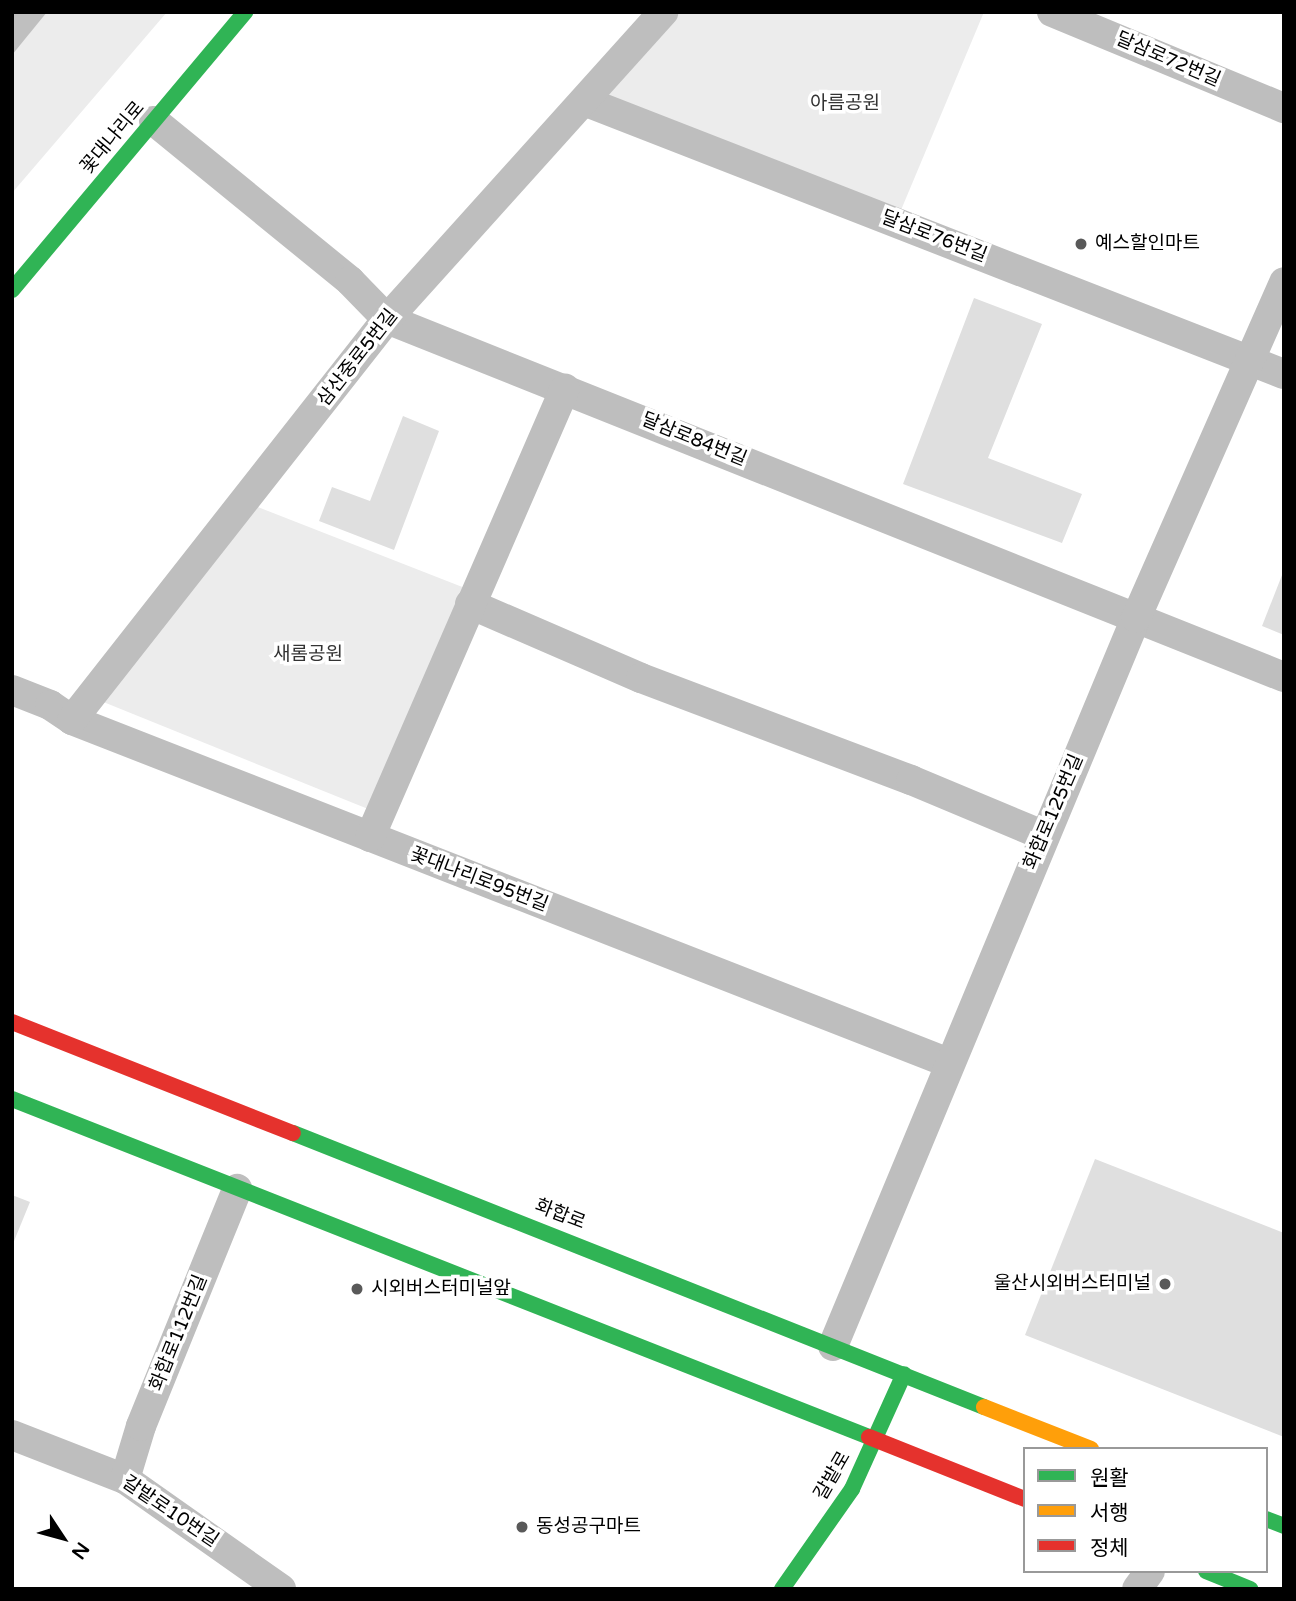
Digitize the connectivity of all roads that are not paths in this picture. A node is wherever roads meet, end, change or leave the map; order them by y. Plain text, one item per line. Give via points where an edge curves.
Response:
1 (245, 12) edge
2 (663, 12) edge
3 (1052, 12) edge
4 (584, 101) junction
5 (1284, 108) edge
6 (154, 121) junction
7 (1284, 282) edge
8 (12, 290) edge
9 (387, 319) junction
10 (1249, 361) junction
11 (1284, 374) edge
12 (565, 389) junction
13 (470, 604) junction
14 (1136, 618) junction
15 (1284, 677) edge
16 (12, 690) edge
17 (72, 720) junction
18 (1045, 836) junction
19 (370, 837) junction
20 (12, 1022) edge
21 (949, 1063) junction
22 (12, 1099) edge
23 (237, 1189) junction
24 (833, 1346) junction
25 (904, 1374) junction
26 (12, 1434) edge
27 (877, 1441) junction
28 (1086, 1447) edge
29 (125, 1479) junction
30 (1023, 1498) edge
31 (1149, 1573) edge
32 (1211, 1573) edge
33 (281, 1589) edge
34 (782, 1589) edge
35 (1137, 1589) edge
36 (1250, 1589) edge

1 - 6 main road, 꽃대나리로
2 - 4 street, 삼산중로5번길
3 - 5 street, 달삼로72번길
4 - 9 street, 삼산중로5번길
4 - 10 street, 달삼로76번길
6 - 8 main road, 꽃대나리로
6 - 9 street, 달삼로84번길 via 350,281
7 - 10 street, 화합로125번길
9 - 12 street, 달삼로84번길
9 - 17 street, 삼산중로5번길
10 - 11 street, 달삼로76번길
10 - 14 street, 화합로125번길
12 - 13 street
12 - 14 street, 달삼로84번길
13 - 18 street via 641,678 911,779
13 - 19 street
14 - 15 street, 달삼로84번길
14 - 18 street, 화합로125번길
16 - 17 street, 꽃대나리로95번길 via 50,705
17 - 19 street, 꽃대나리로95번길
18 - 21 street, 화합로125번길
19 - 21 street, 꽃대나리로95번길
20 - 24 main road, 화합로
21 - 24 street, 화합로125번길
22 - 23 main road
23 - 27 main road
23 - 29 street, 화합로112번길 via 141,1426
24 - 25 main road, 화합로
25 - 27 main road, 갈밭로
25 - 28 main road, 화합로
26 - 29 street, 갈밭로10번길
27 - 30 main road
27 - 34 main road, 갈밭로 via 845,1499
29 - 33 street, 갈밭로10번길
31 - 35 street
32 - 36 main road

